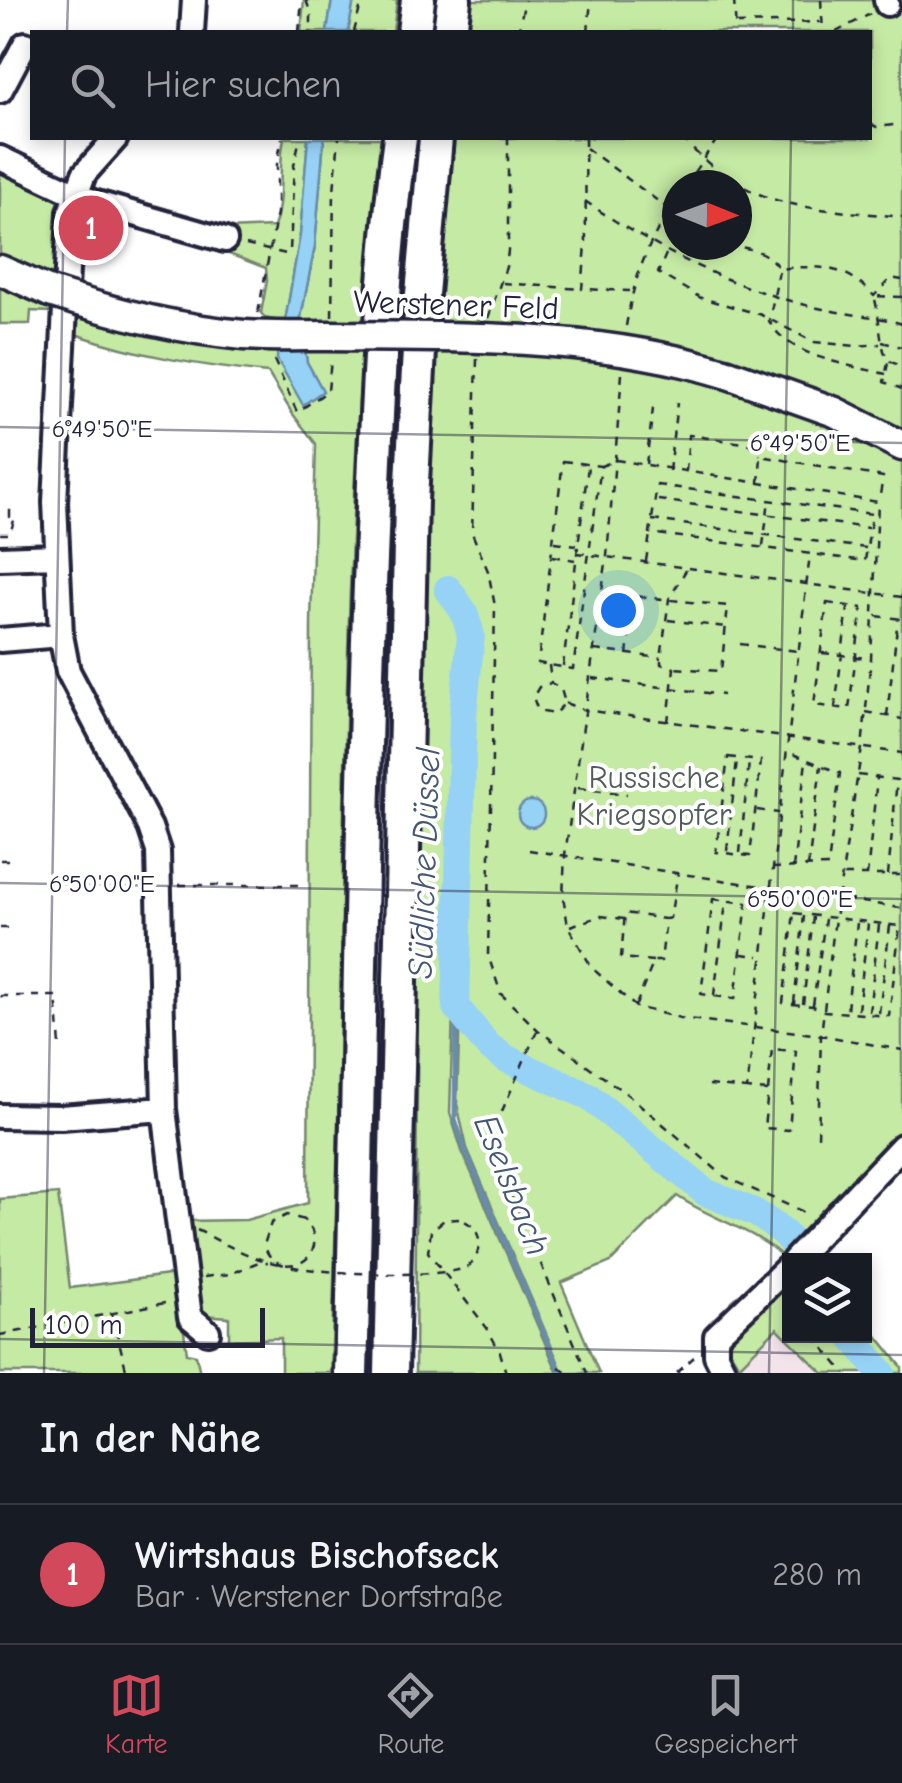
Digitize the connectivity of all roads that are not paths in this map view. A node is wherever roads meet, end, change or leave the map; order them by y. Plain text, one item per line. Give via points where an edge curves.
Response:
1 (194, 0) edge
2 (418, 0) edge
3 (454, 0) edge
4 (192, 30) edge
5 (414, 30) edge
6 (450, 30) edge
7 (25, 44) dead end
8 (0, 90) edge
9 (114, 140) edge
10 (400, 140) edge
11 (436, 140) edge
12 (0, 158) edge
13 (74, 194) junction
14 (225, 240) road end
15 (0, 270) edge
16 (902, 446) edge
17 (56, 556) junction
18 (0, 558) edge
19 (61, 635) junction
20 (0, 640) edge
21 (164, 1109) junction
22 (0, 1116) edge
23 (902, 1146) edge
24 (802, 1253) edge
25 (782, 1273) edge
26 (208, 1332) dead end
27 (721, 1364) edge
28 (351, 1373) edge
29 (391, 1373) edge

1 - 4 street
2 - 5 highway
3 - 6 highway
7 - 8 street
9 - 13 street
10 - 28 highway via 374,463
11 - 29 highway via 411,500
12 - 13 street
13 - 14 street
13 - 17 street
15 - 16 main road, Werstener Feld, bridge via 116,312 196,329 552,342 645,353 835,412
17 - 18 street
17 - 19 street
19 - 20 street
19 - 21 street via 68,671 158,851
21 - 22 street
21 - 26 street via 190,1317
23 - 24 street
25 - 27 street via 716,1336

